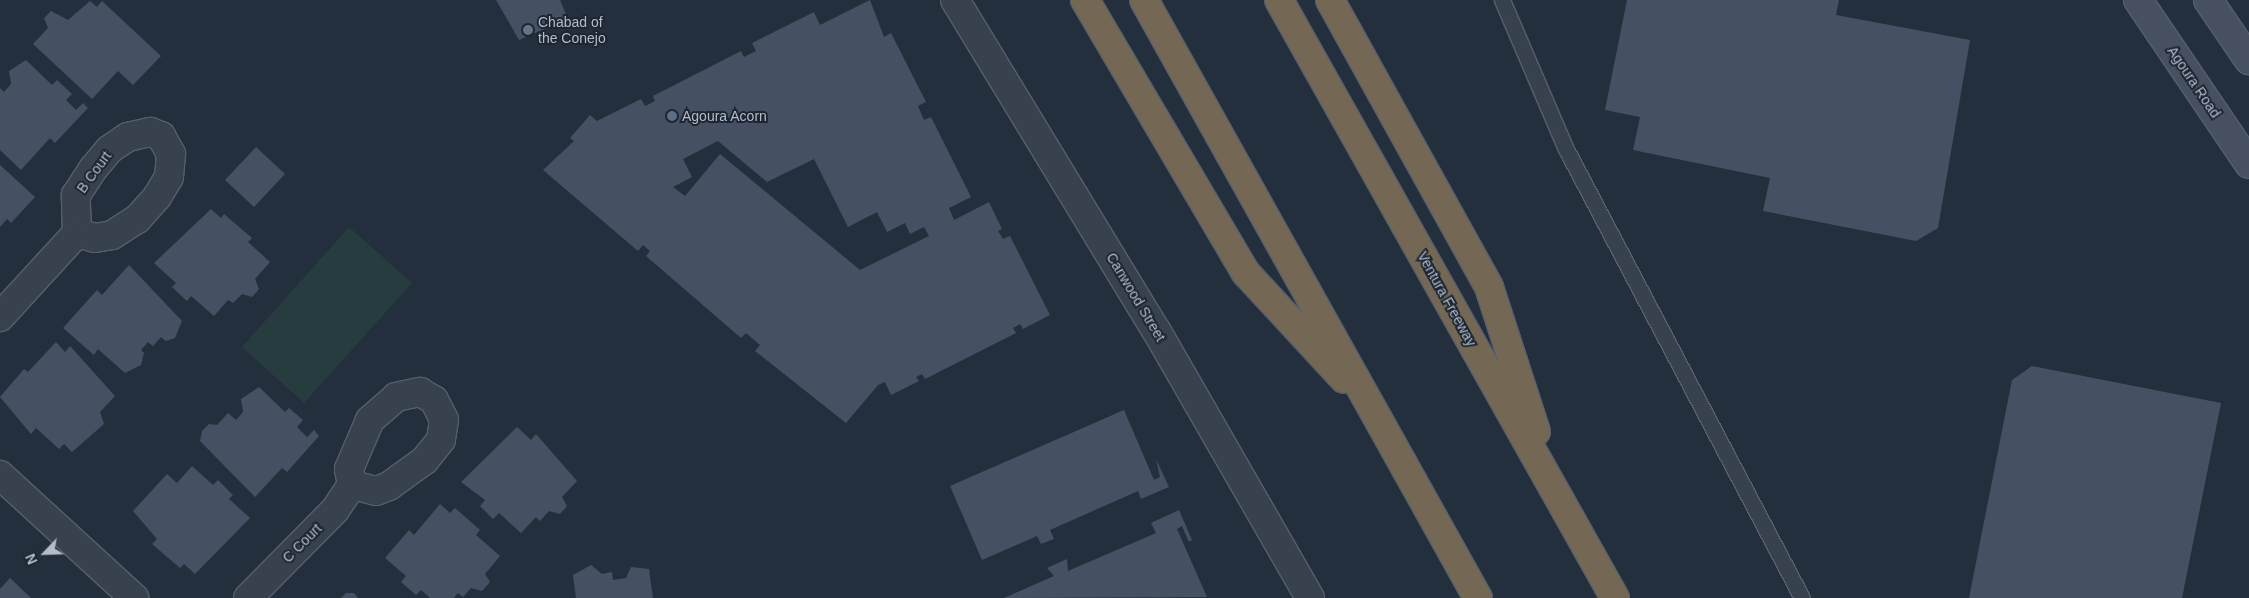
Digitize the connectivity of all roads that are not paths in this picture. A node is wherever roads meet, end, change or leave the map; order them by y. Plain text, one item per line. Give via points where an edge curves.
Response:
1 (955, 0) edge
2 (1085, 0) edge
3 (1144, 0) edge
4 (1280, 0) edge
5 (1330, 0) edge
6 (1502, 0) edge
7 (2138, 0) edge
8 (2208, 0) edge
9 (2249, 60) edge
10 (2249, 164) edge
11 (78, 233) dead end
12 (0, 317) edge
13 (1374, 411) junction
14 (0, 475) edge
15 (352, 485) dead end
16 (1555, 491) junction
17 (134, 598) edge
18 (248, 598) edge
19 (1310, 598) edge
20 (1478, 598) edge
21 (1615, 598) edge
22 (1802, 598) edge

1 - 19 street, Canwood Street via 1156,330
2 - 13 highway via 1246,273
3 - 13 highway
4 - 16 highway, Ventura Freeway
5 - 16 highway via 1489,287
6 - 22 lane via 1566,150
7 - 10 main road, Agoura Road
8 - 9 main road
11 - 12 street
13 - 20 highway
14 - 17 street
15 - 18 street, C Court via 335,510
16 - 21 highway, Ventura Freeway

